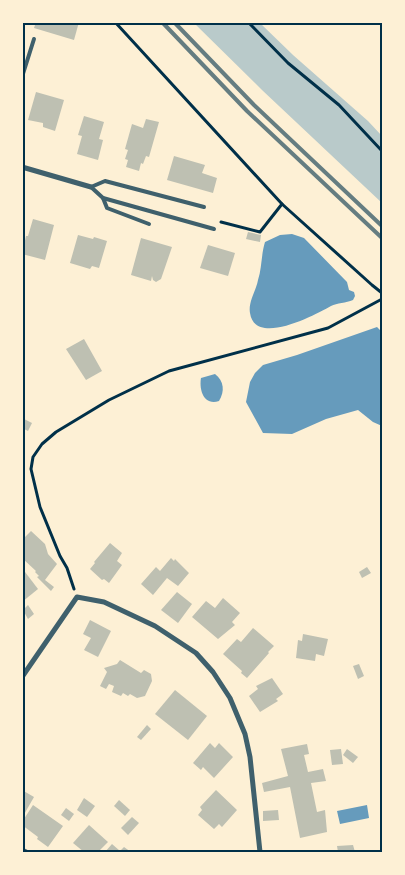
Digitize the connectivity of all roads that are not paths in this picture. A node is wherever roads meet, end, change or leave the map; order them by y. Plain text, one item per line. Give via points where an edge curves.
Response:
1 (34, 39) dead end
2 (22, 77) edge
3 (22, 167) edge
4 (91, 187) junction
5 (103, 198) junction
6 (204, 207) dead end
7 (148, 224) dead end
8 (214, 229) dead end
9 (22, 677) edge
10 (22, 850) edge
11 (26, 852) edge
12 (260, 852) edge

1 - 2 lane
3 - 4 street
4 - 5 lane
4 - 6 lane via 105,180
5 - 7 lane via 107,208
5 - 8 lane
9 - 12 street via 77,597 104,602 154,626 196,654 230,698 245,734
10 - 11 street

